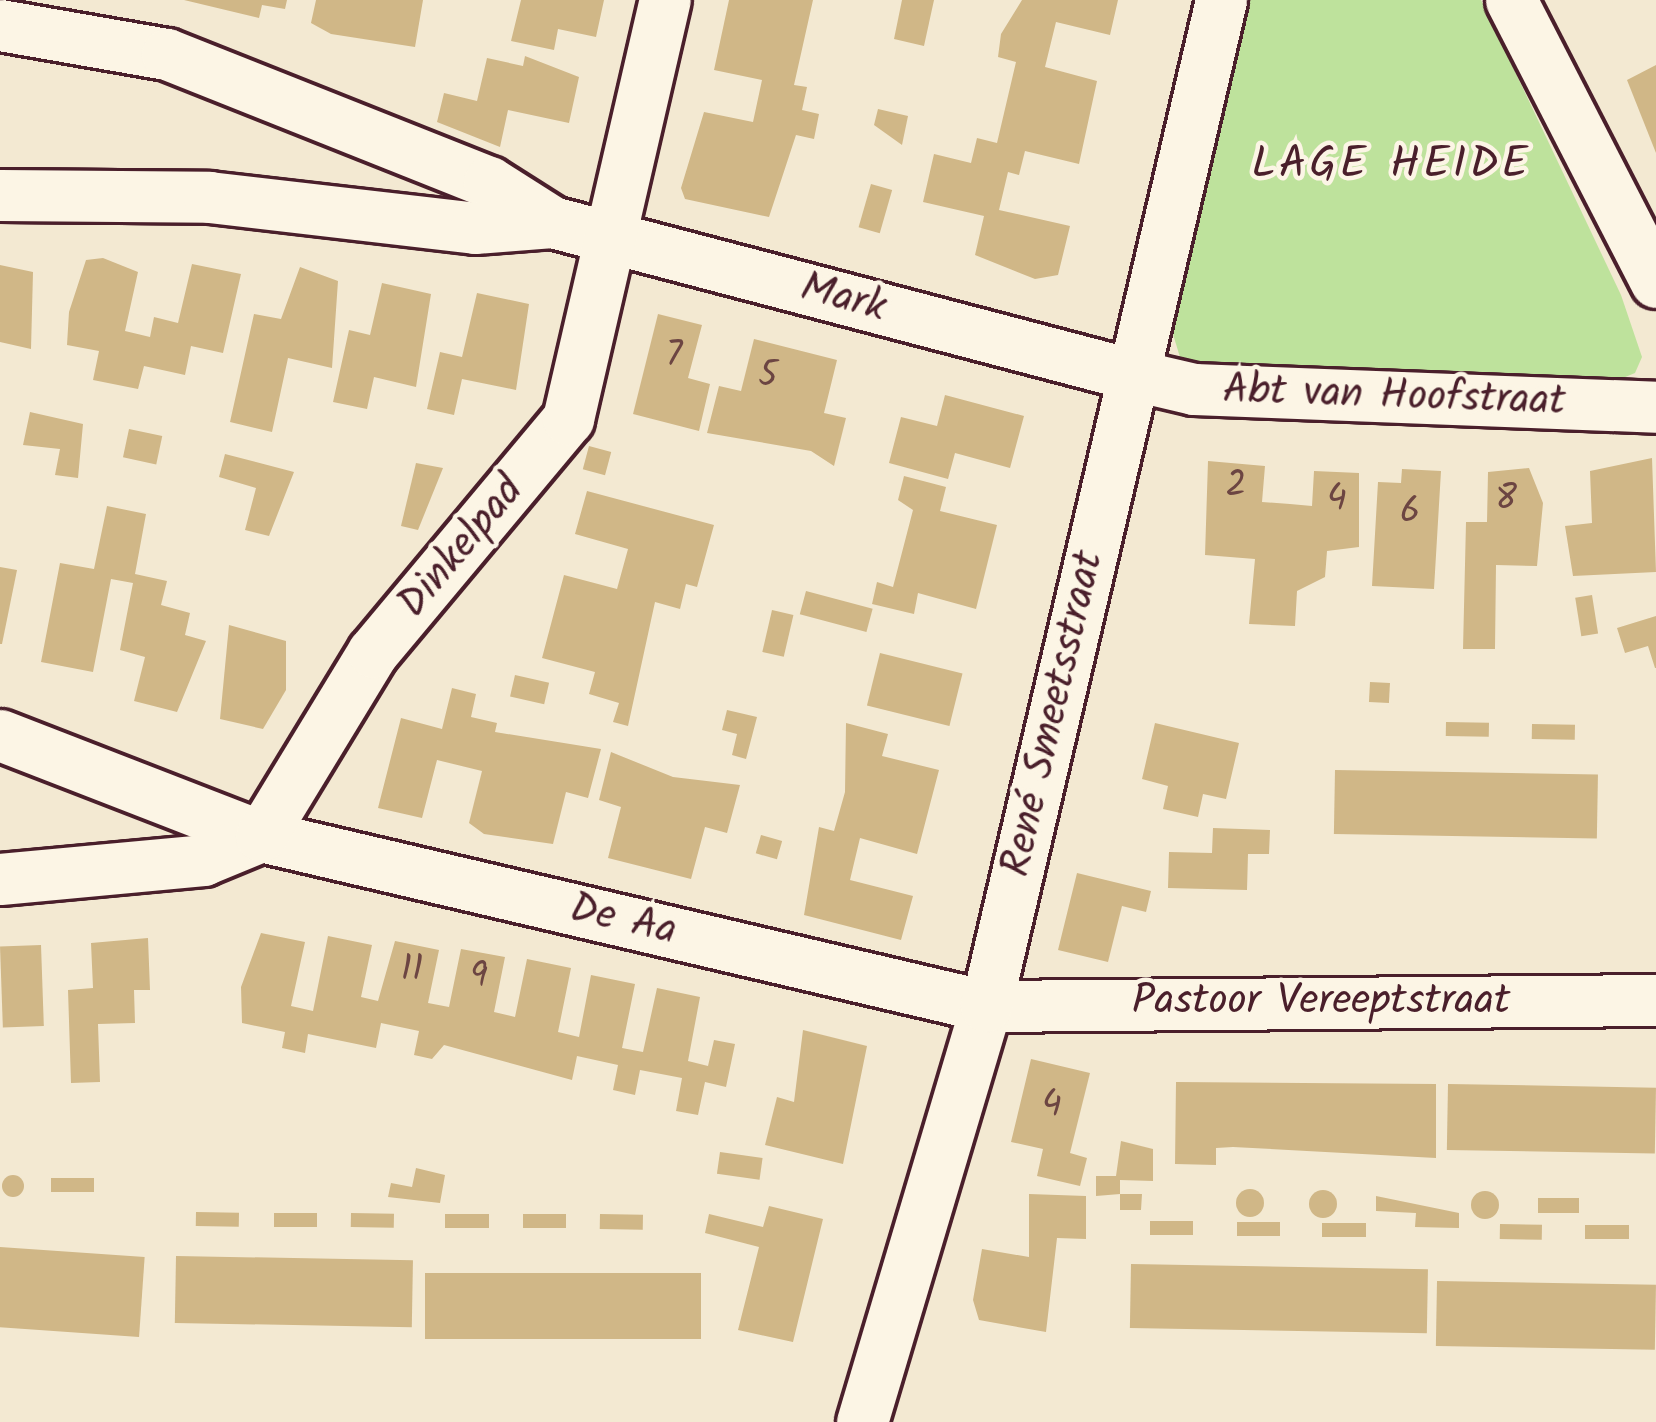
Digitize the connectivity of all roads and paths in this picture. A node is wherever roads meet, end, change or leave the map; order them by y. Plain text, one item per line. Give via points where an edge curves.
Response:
1 (665, 0) edge
2 (1221, 0) edge
3 (1511, 0) edge
4 (0, 25) edge
5 (0, 195) edge
6 (552, 222) junction
7 (612, 237) junction
8 (1656, 282) edge
9 (1134, 375) junction
10 (1656, 407) edge
11 (0, 735) edge
12 (260, 836) junction
13 (0, 879) edge
14 (1656, 1000) edge
15 (986, 1006) junction
16 (862, 1422) edge

1 - 7 street, Dinkelpad
2 - 9 street, René Smeetsstraat
3 - 8 street
4 - 6 street, Mark via 167,54 489,182
5 - 6 street, Mark via 209,197 475,228
6 - 7 street, Mark
7 - 9 street, Mark
7 - 12 street, Dinkelpad via 568,419 374,652
9 - 10 street, Abt van Hoofstraat via 1194,388
9 - 15 street, René Smeetsstraat
11 - 12 street, De Aa
12 - 13 street via 203,860
12 - 15 street, De Aa
14 - 15 street, Pastoor Vereeptstraat
15 - 16 street, René Smeetsstraat

